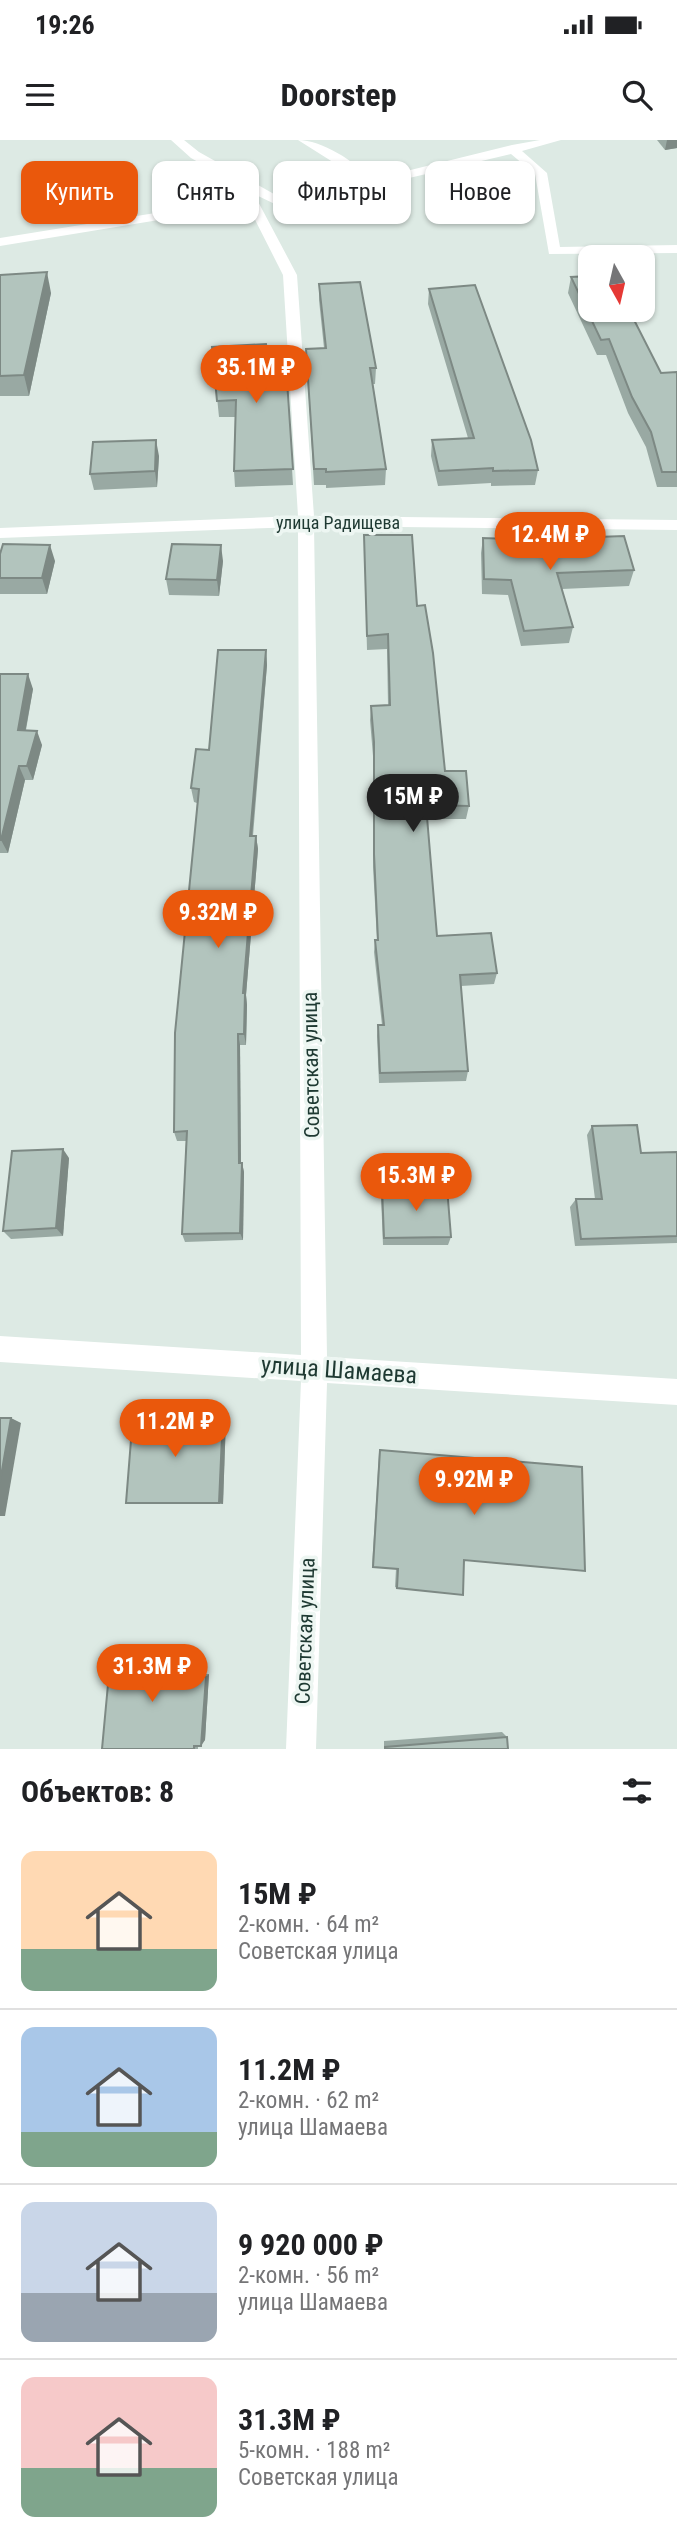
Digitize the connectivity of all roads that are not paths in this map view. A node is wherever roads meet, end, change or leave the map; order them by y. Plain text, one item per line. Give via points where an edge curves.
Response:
1 (177, 140) edge
2 (304, 140) edge
3 (555, 140) edge
4 (512, 149) junction
5 (205, 161) edge
6 (339, 161) edge
7 (411, 173) edge
8 (259, 215) edge
9 (152, 217) edge
10 (0, 242) edge
11 (677, 249) edge
12 (306, 520) junction
13 (677, 525) edge
14 (0, 533) edge
15 (0, 1349) edge
16 (314, 1368) junction
17 (677, 1392) edge
18 (301, 1749) edge

1 - 5 street
2 - 6 street
3 - 4 street
4 - 7 street
4 - 11 street via 541,173 554,251
8 - 12 street, Советская улица via 290,275
9 - 10 street
12 - 13 street, улица Радищева
12 - 14 street, улица Радищева
12 - 16 street, Советская улица
15 - 16 street, улица Шамаева
16 - 17 street, улица Шамаева
16 - 18 street, Советская улица

